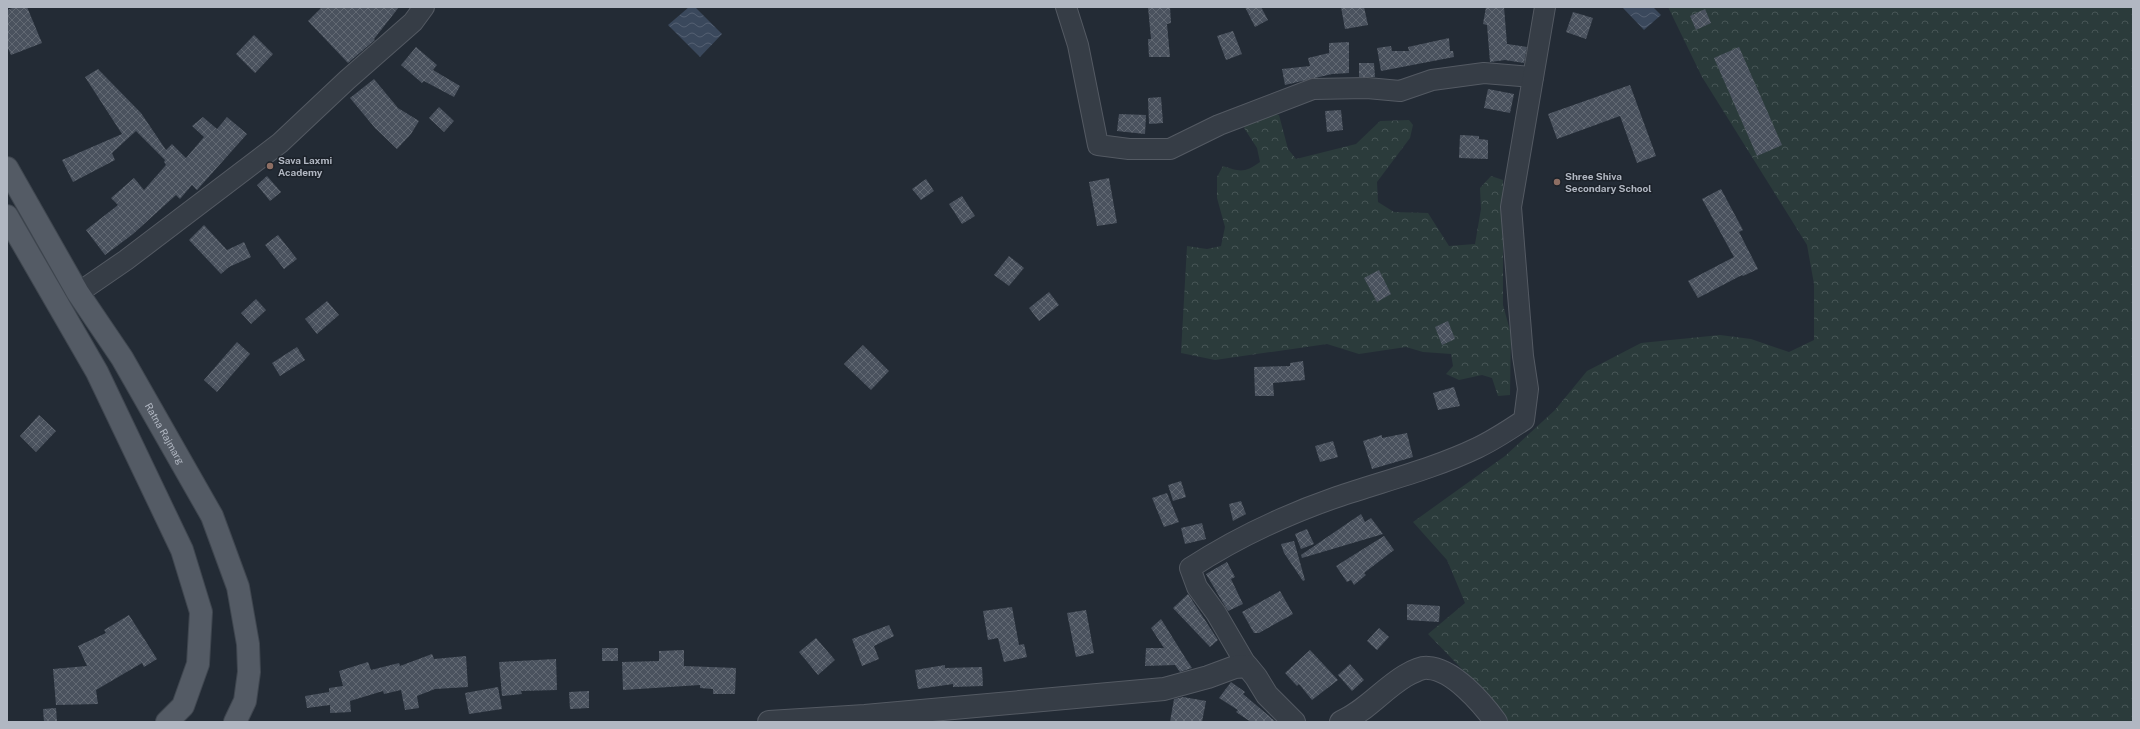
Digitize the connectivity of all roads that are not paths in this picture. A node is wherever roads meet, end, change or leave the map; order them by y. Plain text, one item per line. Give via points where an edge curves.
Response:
1 (424, 7) edge
2 (1066, 7) edge
3 (1545, 7) edge
4 (1533, 77) junction
5 (7, 168) edge
6 (7, 216) edge
7 (78, 294) junction
8 (122, 358) junction
9 (98, 372) junction
10 (1247, 666) junction
11 (865, 719) edge
12 (167, 722) edge
13 (235, 722) edge
14 (769, 722) edge
15 (1294, 722) edge
16 (1340, 722) edge
17 (1496, 722) edge

1 - 7 street via 413,22 280,143
2 - 4 street via 1078,46 1098,145 1129,150 1170,149 1220,125 1312,89 1366,88 1400,91 1432,80 1484,73
3 - 4 street
4 - 10 street via 1511,207 1528,389 1524,420 1476,449 1336,498 1248,534 1190,568 1197,587 1216,613
5 - 7 main road, Ratna Rajmarg
6 - 9 main road
7 - 8 main road, Ratna Rajmarg
8 - 9 main road
8 - 13 main road, Ratna Rajmarg via 212,516 238,587 248,644 249,672 245,701
9 - 12 main road via 182,550 200,612 198,664 183,706
10 - 11 street via 1235,667 1164,689
10 - 15 street via 1267,695
11 - 14 street
16 - 17 street via 1355,716 1405,676 1427,667 1454,678

